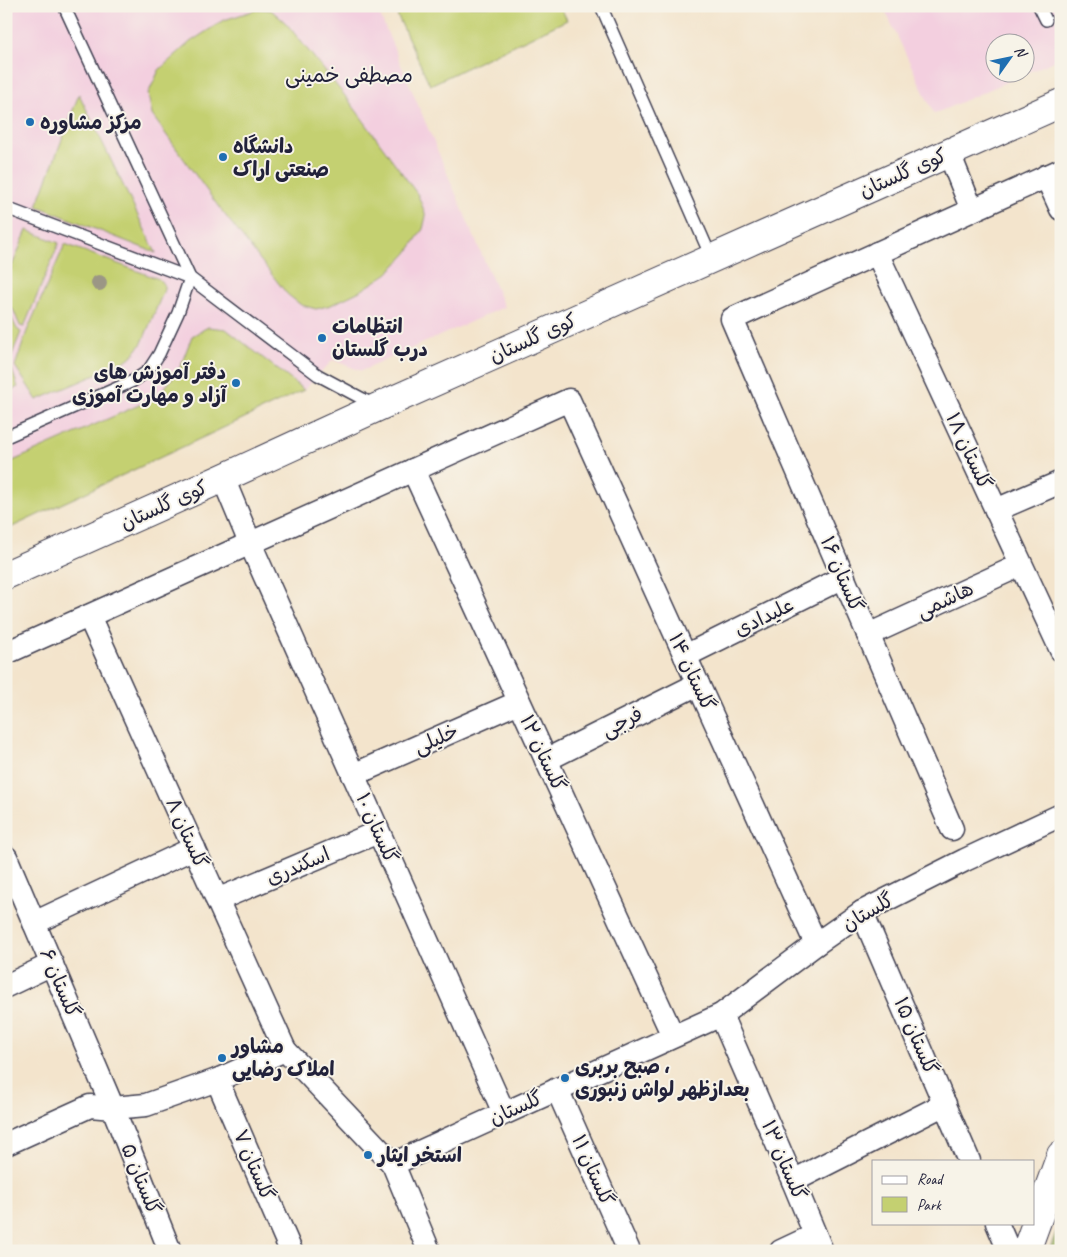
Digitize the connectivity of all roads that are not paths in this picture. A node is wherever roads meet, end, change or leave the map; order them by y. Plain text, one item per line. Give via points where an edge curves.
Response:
1 (64, 6) edge
2 (601, 6) edge
3 (1039, 6) edge
4 (1046, 20) dead end
5 (1061, 103) edge
6 (949, 153) junction
7 (1054, 173) edge
8 (6, 208) edge
9 (1061, 209) edge
10 (972, 210) junction
11 (877, 253) junction
12 (712, 259) junction
13 (190, 278) junction
14 (378, 407) junction
15 (6, 437) edge
16 (413, 470) junction
17 (223, 478) junction
18 (1061, 482) edge
19 (996, 510) junction
20 (250, 543) junction
21 (1021, 565) junction
22 (6, 575) edge
23 (844, 577) junction
24 (89, 616) junction
25 (868, 635) junction
26 (1061, 650) edge
27 (6, 653) edge
28 (685, 656) junction
29 (698, 684) junction
30 (519, 702) junction
31 (546, 760) junction
32 (353, 775) junction
33 (1061, 815) edge
34 (952, 828) dead end
35 (378, 832) junction
36 (194, 848) junction
37 (6, 857) edge
38 (217, 900) junction
39 (862, 912) junction
40 (34, 923) junction
41 (816, 944) junction
42 (52, 964) junction
43 (6, 986) edge
44 (720, 1015) junction
45 (673, 1036) junction
46 (285, 1050) junction
47 (218, 1080) junction
48 (557, 1090) junction
49 (945, 1104) junction
50 (113, 1108) junction
51 (504, 1113) junction
52 (6, 1144) edge
53 (1061, 1155) edge
54 (969, 1160) edge
55 (393, 1164) junction
56 (793, 1180) junction
57 (996, 1224) edge
58 (819, 1243) edge
59 (170, 1251) edge
60 (291, 1251) edge
61 (429, 1251) edge
62 (629, 1251) edge
63 (781, 1251) edge
64 (1008, 1251) edge
65 (1026, 1251) edge

1 - 13 lane
2 - 12 lane
3 - 4 lane
5 - 6 street, کوی گلستان
6 - 10 street
6 - 12 street, کوی گلستان
7 - 9 street
7 - 10 street
8 - 13 lane
10 - 11 street
11 - 19 street, گلستان ۱۸
11 - 23 street, گلستان ۱۶ via 732,318
12 - 14 street, کوی گلستان
13 - 14 lane via 318,375
13 - 15 lane via 178,313 148,371 134,381
14 - 17 street, کوی گلستان
16 - 20 street
16 - 28 street, گلستان ۱۴ via 569,400
16 - 30 street, گلستان ۱۲
17 - 20 street, گلستان ۱۰
17 - 22 street, کوی گلستان
18 - 19 street
19 - 21 street, گلستان ۱۸
20 - 24 street
20 - 32 street, گلستان ۱۰
21 - 25 street, هاشمی
21 - 26 street, گلستان ۱۸
23 - 25 street, گلستان ۱۶
23 - 28 street, علیدادی
24 - 27 street
24 - 36 street, گلستان ۸
25 - 34 street, گلستان ۱۶
28 - 29 street, گلستان ۱۴
29 - 31 street, فرجی
29 - 41 street, گلستان ۱۴
30 - 31 street, گلستان ۱۲
30 - 32 street, خلیلی
31 - 45 street, گلستان ۱۲
32 - 35 street, گلستان ۱۰
33 - 39 street, گلستان
35 - 38 street, اسکندری
35 - 51 street, گلستان ۱۰
36 - 38 street, گلستان ۸
36 - 40 street
37 - 40 street, گلستان ۶
38 - 46 street, گلستان ۸
39 - 41 street, گلستان
39 - 49 street, گلستان ۱۵
40 - 42 street, گلستان ۶
41 - 44 street, گلستان
42 - 43 street
42 - 50 street, گلستان ۶
44 - 45 street, گلستان
44 - 56 street, گلستان ۱۳
45 - 48 street, گلستان
46 - 47 street
46 - 55 street
47 - 50 street via 146,1105
47 - 60 street, گلستان ۷
48 - 51 street, گلستان
48 - 62 street, گلستان ۱۱
49 - 54 street, گلستان ۱۵
49 - 56 street
50 - 52 street via 90,1106
50 - 59 street, گلستان ۵
51 - 55 street, گلستان
53 - 65 street
55 - 61 street
56 - 58 street, گلستان ۱۳
57 - 64 street
58 - 63 street

